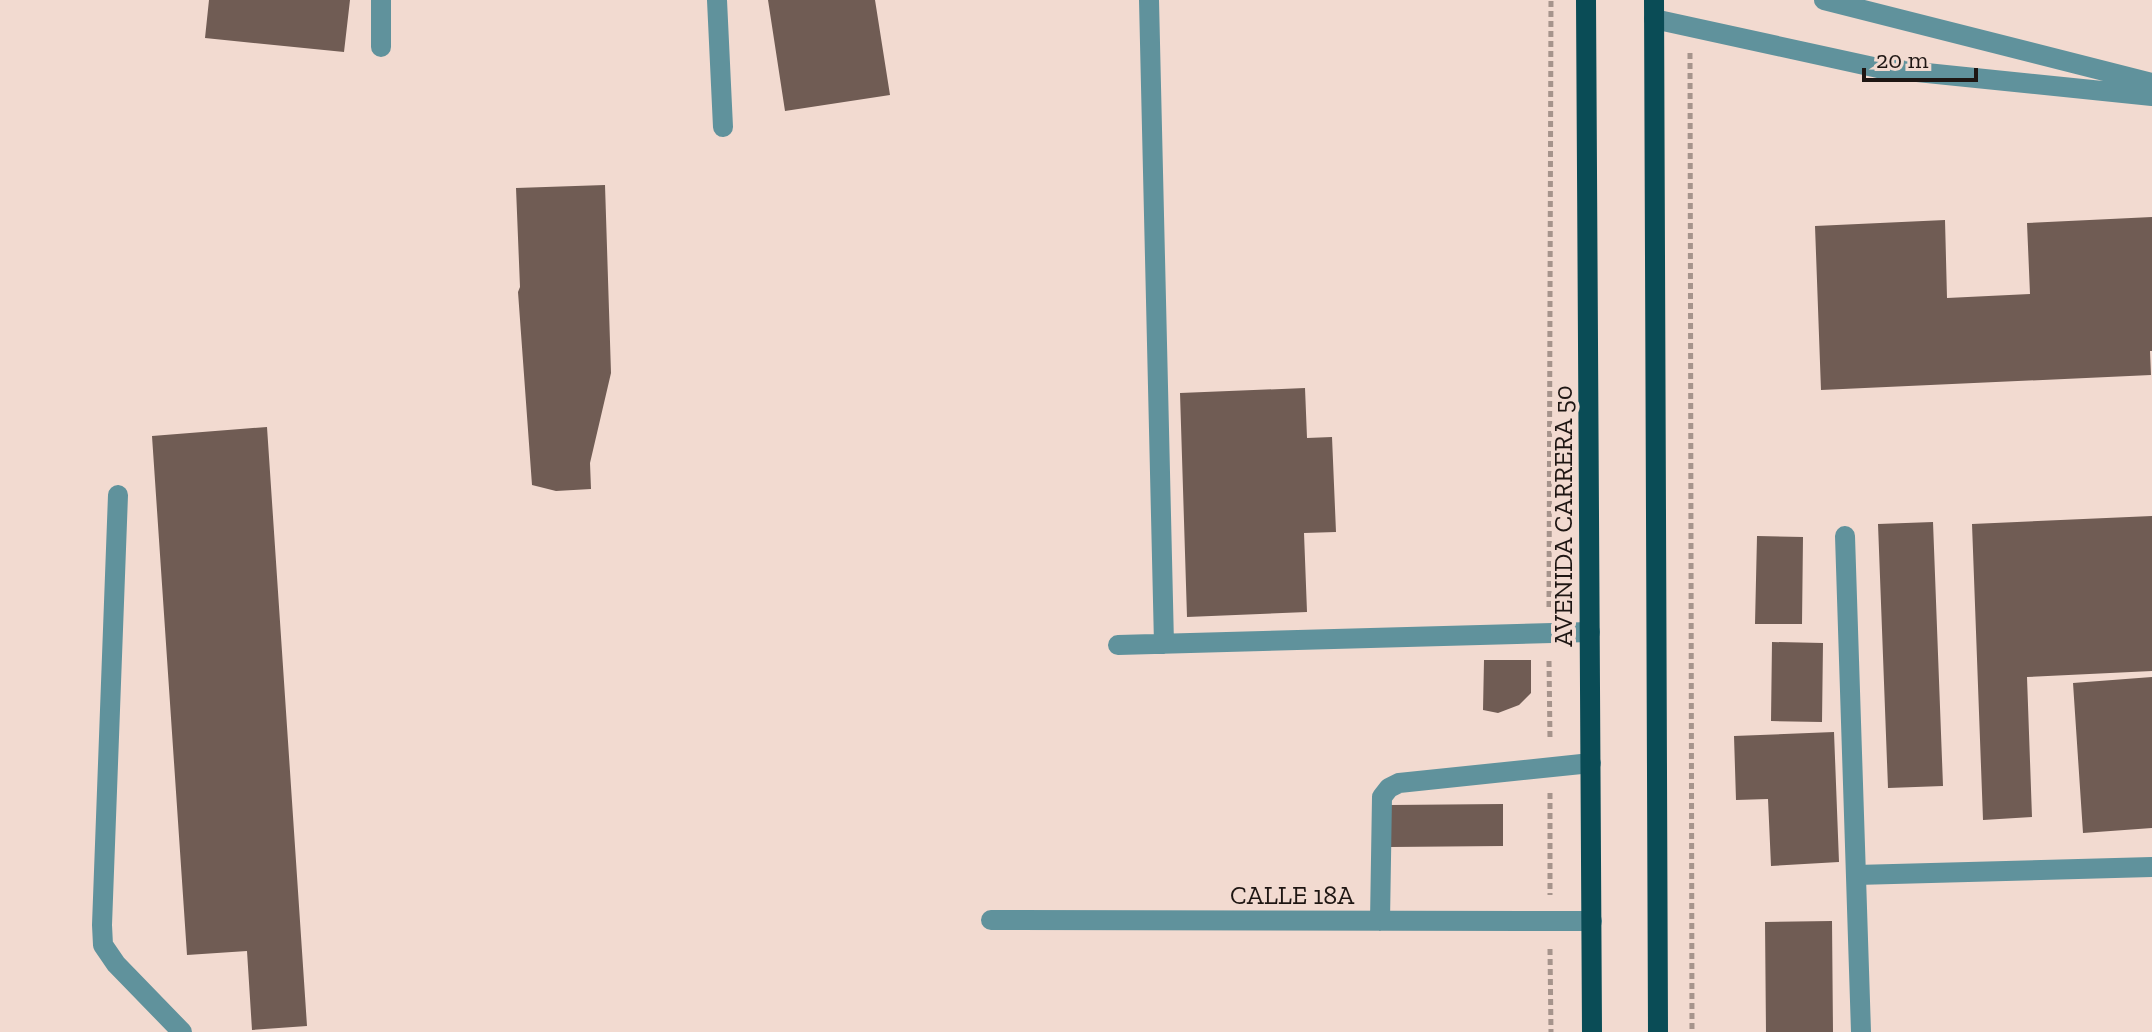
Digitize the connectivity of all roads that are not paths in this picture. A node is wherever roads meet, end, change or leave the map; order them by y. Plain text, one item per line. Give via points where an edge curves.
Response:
1 (381, 0) edge
2 (717, 0) edge
3 (1149, 0) edge
4 (1586, 0) edge
5 (1824, 0) edge
6 (1654, 9) edge
7 (381, 47) dead end
8 (2152, 83) edge
9 (2152, 96) edge
10 (723, 127) dead end
11 (118, 495) dead end
12 (1845, 536) dead end
13 (1590, 632) junction
14 (1164, 644) junction
15 (1118, 645) dead end
16 (1591, 763) junction
17 (2152, 867) edge
18 (1856, 875) junction
19 (991, 920) dead end
20 (1380, 921) junction
21 (1592, 921) junction
22 (182, 1032) edge
23 (1592, 1032) edge
24 (1658, 1032) edge
25 (1861, 1032) edge

1 - 7 street
2 - 10 street
3 - 14 street
4 - 13 main road, AVENIDA CARRERA 50
5 - 8 street
6 - 9 street via 1690,26 1878,68
6 - 24 main road
11 - 22 street via 103,945
12 - 18 street
13 - 14 street
13 - 16 main road, AVENIDA CARRERA 50
14 - 15 street
16 - 20 street via 1389,788 1382,797
16 - 21 main road, AVENIDA CARRERA 50
17 - 18 street
18 - 25 street
19 - 20 street, CALLE 18A
20 - 21 street, CALLE 18A
21 - 23 main road, AVENIDA CARRERA 50

